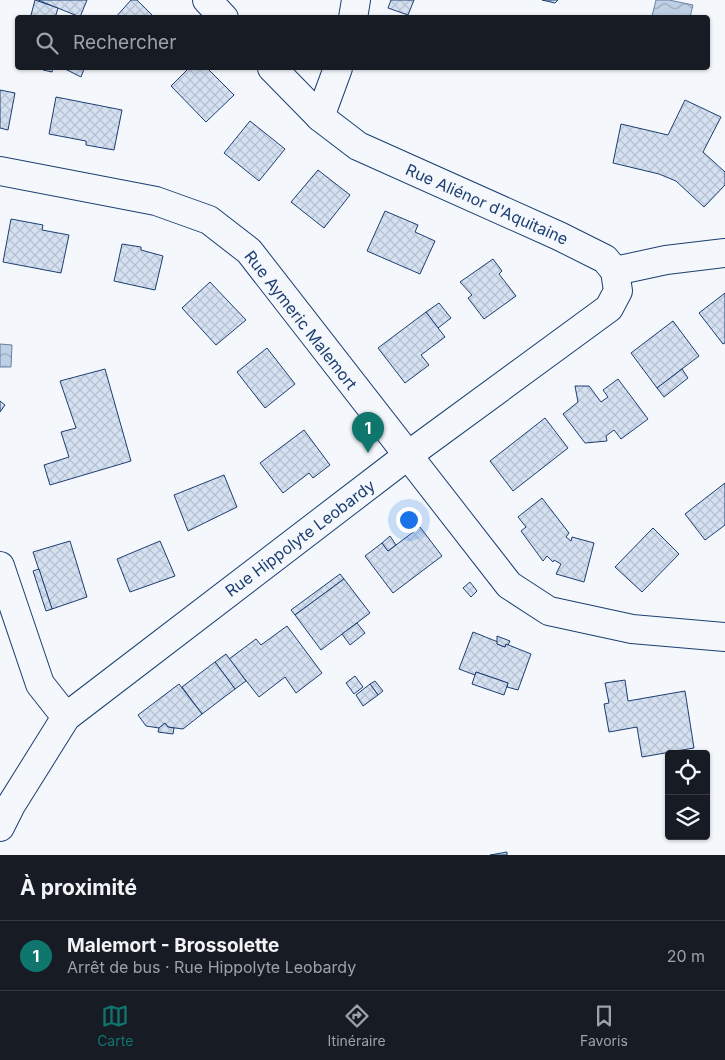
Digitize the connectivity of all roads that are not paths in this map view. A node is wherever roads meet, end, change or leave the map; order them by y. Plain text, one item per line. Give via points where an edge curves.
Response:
1 (207, 0) edge
2 (356, 0) edge
3 (221, 15) edge
4 (354, 15) edge
5 (274, 70) edge
6 (337, 70) edge
7 (320, 117) junction
8 (0, 171) edge
9 (725, 253) edge
10 (615, 271) junction
11 (407, 456) junction
12 (0, 566) edge
13 (724, 632) edge
14 (66, 717) junction
15 (4, 810) edge

1 - 3 street
2 - 4 street
5 - 7 street, Rue Aliénor d'Aquitaine
6 - 7 street
7 - 10 street, Rue Aliénor d'Aquitaine via 358,146 566,240 605,259
8 - 11 street, Rue Aymeric Malemort via 156,201 209,220 249,251
9 - 10 street via 666,260
10 - 11 street, Rue Hippolyte Leobardy via 618,291 609,308
11 - 13 street, Rue Aymeric Malemort via 509,585 549,610 632,629
11 - 14 street, Rue Hippolyte Leobardy
12 - 14 street via 40,684
14 - 15 street, Rue Hippolyte Leobardy

